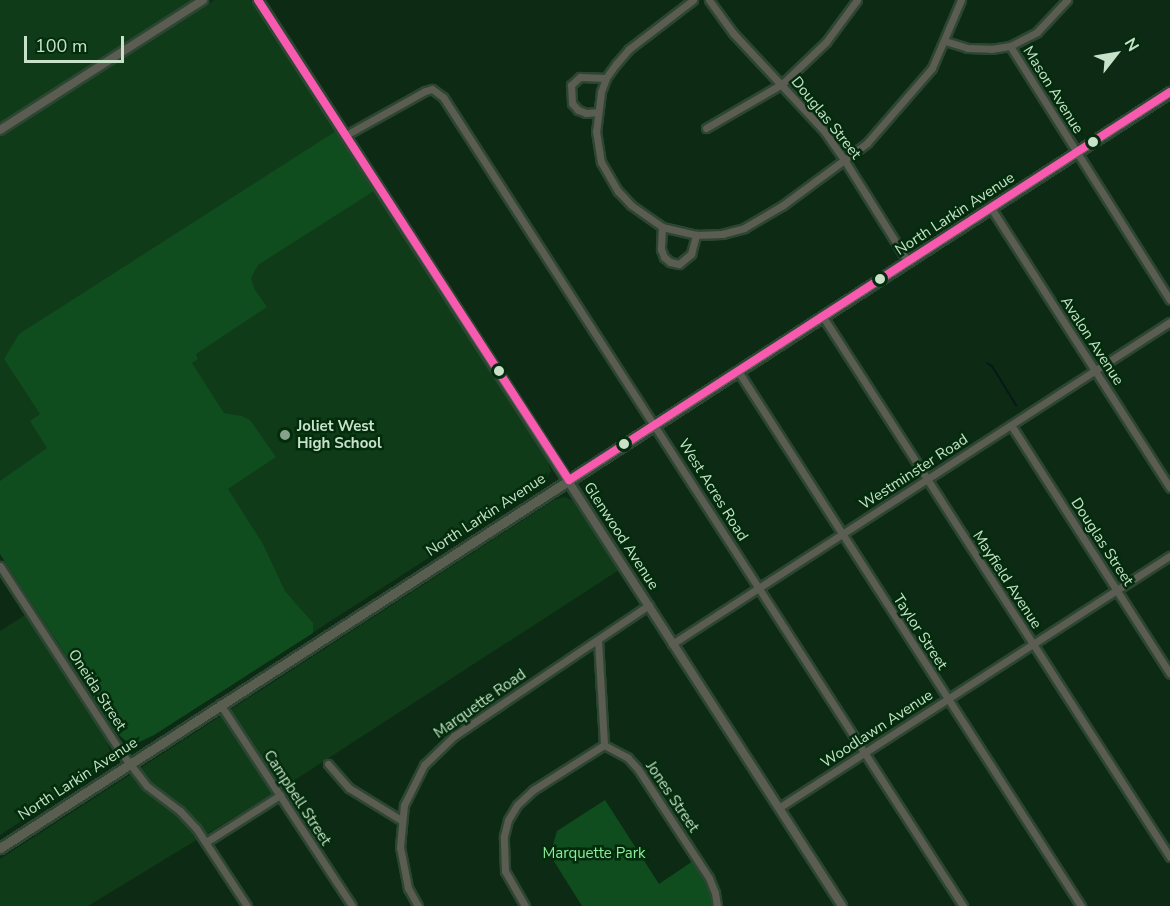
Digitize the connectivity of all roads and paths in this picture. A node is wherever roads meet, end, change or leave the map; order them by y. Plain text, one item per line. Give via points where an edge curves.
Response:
1 (203, 0) edge
2 (258, 0) edge
3 (693, 0) edge
4 (709, 0) edge
5 (857, 0) edge
6 (961, 0) edge
7 (1067, 0) edge
8 (945, 41) junction
9 (1010, 46) junction
10 (606, 78) junction
11 (782, 84) junction
12 (1170, 92) edge
13 (598, 112) junction
14 (706, 128) dead end
15 (0, 130) edge
16 (346, 135) junction
17 (1077, 153) junction
18 (845, 161) junction
19 (991, 208) junction
20 (663, 227) junction
21 (696, 235) junction
22 (908, 262) junction
23 (1170, 300) edge
24 (823, 317) junction
25 (1170, 322) edge
26 (1095, 370) junction
27 (738, 371) junction
28 (656, 425) junction
29 (1011, 425) junction
30 (926, 479) junction
31 (568, 480) junction
32 (1170, 488) edge
33 (842, 534) junction
34 (1170, 556) edge
35 (0, 566) edge
36 (758, 587) junction
37 (1117, 590) junction
38 (649, 605) junction
39 (598, 640) junction
40 (672, 644) junction
41 (1032, 644) junction
42 (1170, 674) edge
43 (948, 699) junction
44 (220, 704) junction
45 (604, 745) junction
46 (864, 753) junction
47 (129, 763) junction
48 (328, 764) dead end
49 (280, 795) junction
50 (780, 807) junction
51 (401, 820) junction
52 (206, 842) junction
53 (0, 848) edge
54 (1170, 857) edge
55 (247, 906) edge
56 (352, 906) edge
57 (418, 906) edge
58 (525, 906) edge
59 (717, 906) edge
60 (842, 906) edge
61 (963, 906) edge
62 (1081, 906) edge

1 - 15 street
2 - 16 street, Glenwood Avenue
3 - 10 street via 629,49
4 - 11 street, Douglas Street via 733,33
5 - 11 street via 826,42
6 - 8 street
7 - 9 street via 1037,32
8 - 9 street via 968,48
8 - 18 street via 932,68 913,92 867,143
9 - 17 street, Mason Avenue
10 - 13 street
10 - 13 street via 580,77 571,85 572,103 578,110
11 - 14 street
11 - 18 street, Douglas Street
12 - 17 main road, North Larkin Avenue
13 - 20 street via 597,148 608,176 631,205
16 - 28 street, West Acres Road via 425,91 438,91
16 - 31 street, Glenwood Avenue
17 - 19 main road, North Larkin Avenue
17 - 23 street, Mason Avenue
18 - 21 street via 744,228
18 - 22 street, Douglas Street
19 - 22 main road, North Larkin Avenue
19 - 26 street, Avalon Avenue
20 - 21 street
20 - 21 street via 661,249 670,262 679,264 691,254
22 - 24 main road, North Larkin Avenue
24 - 27 main road, North Larkin Avenue
24 - 30 street, Mayfield Avenue
25 - 26 street, Westminster Road
26 - 29 street, Westminster Road
26 - 32 street, Avalon Avenue
27 - 28 main road, North Larkin Avenue
27 - 33 street, Taylor Street
28 - 31 main road, North Larkin Avenue
28 - 36 street, West Acres Road
29 - 30 street, Westminster Road
29 - 37 street, Douglas Street
30 - 33 street, Westminster Road
30 - 41 street, Mayfield Avenue
31 - 38 street, Glenwood Avenue
31 - 44 main road, North Larkin Avenue
33 - 36 street, Westminster Road
33 - 43 street, Taylor Street
34 - 37 street, Woodlawn Avenue
35 - 47 street, Oneida Street
36 - 40 street, Westminster Road
36 - 46 street, West Acres Road
37 - 41 street, Woodlawn Avenue
37 - 42 street, Douglas Street
38 - 39 street, Marquette Road
38 - 40 street, Glenwood Avenue
39 - 45 street
39 - 51 street, Marquette Road via 437,750 411,786
40 - 50 street, Glenwood Avenue
41 - 43 street, Woodlawn Avenue
41 - 54 street, Mayfield Avenue
43 - 46 street, Woodlawn Avenue
43 - 62 street, Taylor Street
44 - 47 main road, North Larkin Avenue
44 - 49 street, Campbell Street
45 - 58 street via 532,790 508,820 504,836 505,871
45 - 59 street, Jones Street via 628,758 638,769 709,878
46 - 50 street, Woodlawn Avenue
46 - 61 street, West Acres Road
47 - 52 street, Oneida Street via 152,791 187,818
47 - 53 main road, North Larkin Avenue
48 - 51 street via 349,788
49 - 52 street
49 - 56 street, Campbell Street
50 - 60 street, Glenwood Avenue
51 - 57 street, Marquette Road via 403,868
52 - 55 street, Oneida Street

